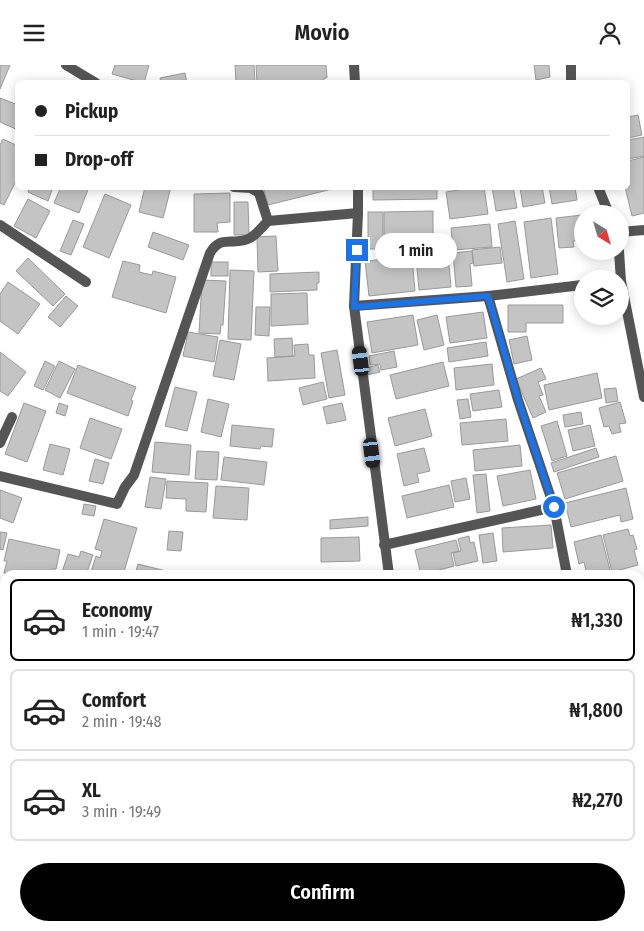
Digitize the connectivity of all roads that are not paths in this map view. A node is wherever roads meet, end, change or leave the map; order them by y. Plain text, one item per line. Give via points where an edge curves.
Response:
1 (66, 65) edge
2 (354, 65) edge
3 (571, 65) edge
4 (91, 80) edge
5 (355, 80) edge
6 (571, 80) edge
7 (253, 190) edge
8 (358, 190) edge
9 (599, 190) edge
10 (605, 205) edge
11 (358, 213) junction
12 (268, 221) junction
13 (0, 225) edge
14 (644, 230) edge
15 (629, 231) edge
16 (86, 281) dead end
17 (574, 286) edge
18 (488, 296) junction
19 (354, 307) junction
20 (629, 321) edge
21 (644, 397) edge
22 (12, 417) dead end
23 (0, 443) edge
24 (0, 476) edge
25 (554, 507) junction
26 (384, 545) junction
27 (388, 570) edge
28 (567, 570) edge

1 - 4 street
2 - 5 street
3 - 6 street
7 - 12 street via 259,193
8 - 11 street
9 - 10 street
11 - 12 street
11 - 19 street
12 - 24 street via 248,239 220,241 210,253 134,475 117,504
13 - 16 street
14 - 15 street
17 - 18 street
18 - 19 street
18 - 25 street
19 - 26 street
20 - 21 street
22 - 23 street
25 - 26 street
25 - 28 street
26 - 27 street

